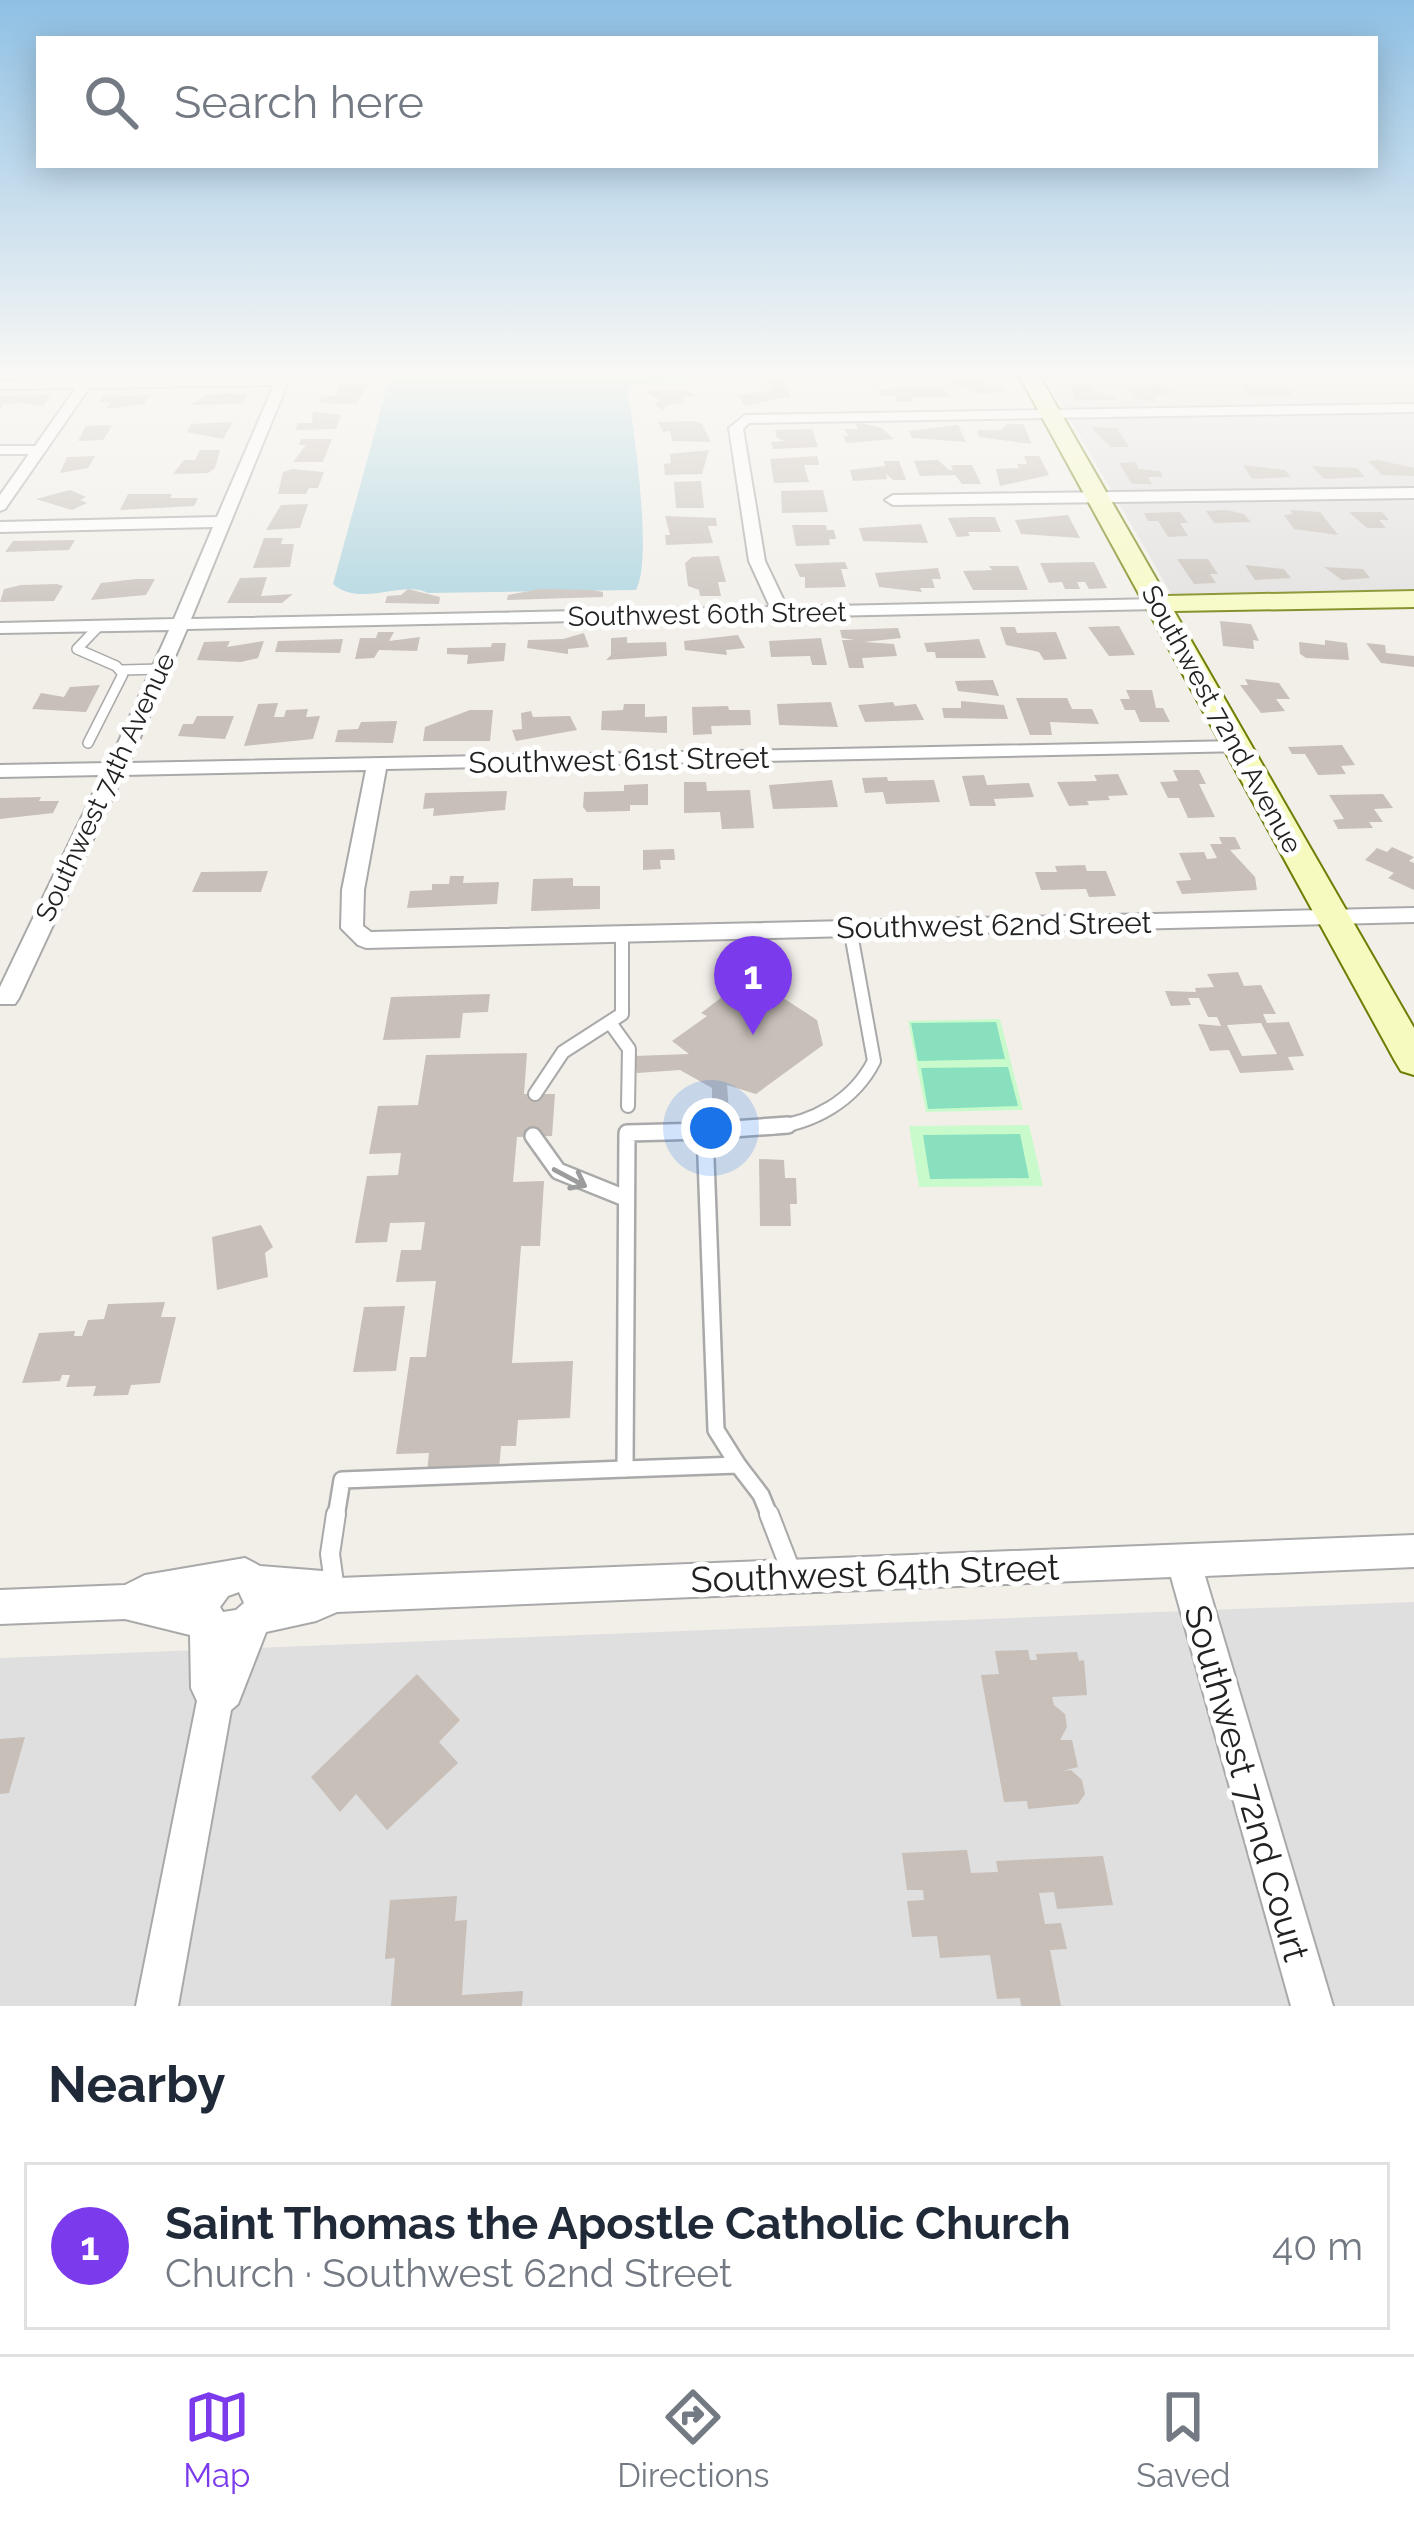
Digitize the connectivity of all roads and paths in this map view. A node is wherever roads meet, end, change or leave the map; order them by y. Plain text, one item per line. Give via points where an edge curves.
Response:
1 (25, 471) edge
2 (244, 471) edge
3 (743, 471) edge
4 (1083, 471) edge
5 (1414, 493) edge
6 (1098, 498) junction
7 (893, 500) dead end
8 (0, 506) edge
9 (222, 522) junction
10 (0, 526) edge
11 (1414, 599) edge
12 (1158, 604) junction
13 (781, 613) junction
14 (178, 625) junction
15 (99, 626) junction
16 (0, 628) edge
17 (161, 669) junction
18 (122, 670) junction
19 (88, 743) dead end
20 (1238, 747) junction
21 (377, 765) junction
22 (116, 769) junction
23 (0, 771) edge
24 (1414, 915) edge
25 (1333, 917) junction
26 (850, 928) junction
27 (622, 934) junction
28 (8, 998) dead end
29 (611, 1024) junction
30 (1414, 1061) edge
31 (535, 1094) dead end
32 (628, 1118) junction
33 (705, 1131) junction
34 (533, 1136) dead end
35 (625, 1198) junction
36 (738, 1465) junction
37 (626, 1468) junction
38 (1414, 1552) edge
39 (1183, 1560) junction
40 (793, 1576) junction
41 (220, 1581) junction
42 (336, 1595) junction
43 (130, 1602) junction
44 (0, 1607) edge
45 (256, 1607) junction
46 (206, 1622) junction
47 (215, 1700) junction
48 (157, 2006) edge
49 (1312, 2006) edge

1 - 8 street
2 - 9 street, Southwest 74th Avenue
3 - 13 street via 756,557
4 - 6 street, Southwest 72nd Avenue
5 - 6 street
6 - 7 street
6 - 12 street, Southwest 72nd Avenue
9 - 10 street
9 - 14 street, Southwest 74th Avenue
11 - 12 street, Southwest 60th Street
12 - 13 street, Southwest 60th Street
12 - 20 street, Southwest 72nd Avenue
13 - 14 street, Southwest 60th Street
14 - 15 street, Southwest 60th Street
14 - 17 street, Southwest 74th Avenue
15 - 16 street, Southwest 60th Street
15 - 18 lane via 77,649
17 - 18 lane
17 - 22 street, Southwest 74th Avenue
18 - 19 lane
20 - 21 street, Southwest 61st Street
20 - 25 street, Southwest 72nd Avenue
21 - 22 street, Southwest 61st Street
21 - 27 street, Southwest 62nd Street via 351,899 359,938
22 - 23 street, Southwest 61st Street
22 - 28 street, Southwest 74th Avenue
24 - 25 street, Southwest 62nd Street
25 - 26 street, Southwest 62nd Street
25 - 30 street, Southwest 72nd Avenue
26 - 27 street, Southwest 62nd Street
26 - 33 lane via 877,1055 869,1072 831,1110 800,1126
27 - 29 lane via 622,1014
29 - 31 lane via 563,1052
29 - 32 lane via 629,1049
32 - 33 lane
32 - 35 lane
33 - 36 lane via 716,1430
34 -> 35 lane via 554,1170
35 - 37 lane
36 - 37 lane
36 - 40 lane via 770,1513
37 - 42 lane via 342,1480 330,1554
38 - 39 street, Southwest 64th Street
39 - 40 street, Southwest 64th Street
39 - 49 street, Southwest 72nd Court
40 - 42 street, Southwest 64th Street
41 - 43 street, Southwest 64th Street via 145,1592
41 - 45 street, Southwest 64th Street via 244,1575
41 - 46 street via 204,1602
42 - 45 street, Southwest 64th Street
43 - 44 street, Southwest 64th Street
43 - 46 street, Southwest 64th Street
45 - 46 street, Southwest 64th Street via 224,1633
45 - 47 street
46 - 47 street
47 - 48 street

